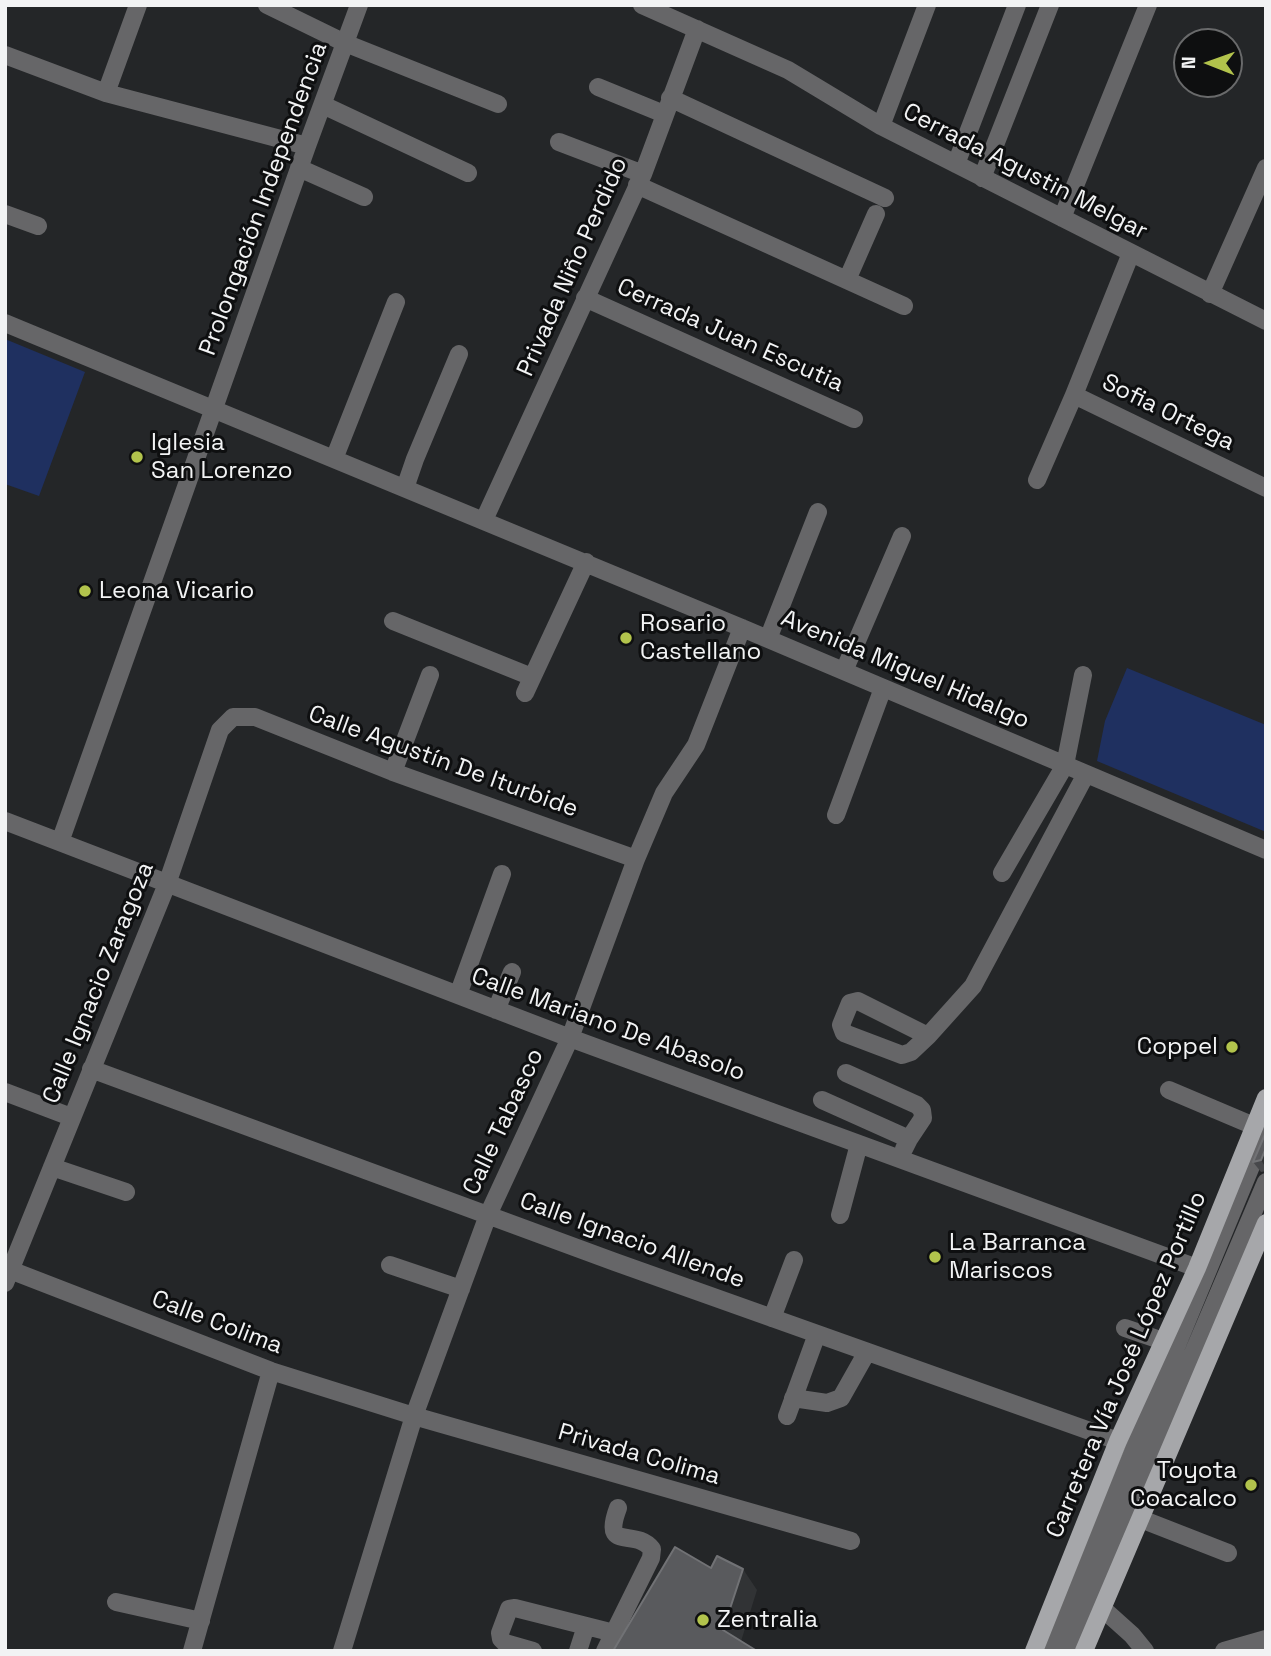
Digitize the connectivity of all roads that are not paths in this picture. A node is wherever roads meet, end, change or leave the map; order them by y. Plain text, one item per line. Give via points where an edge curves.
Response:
1 (138, 5) edge
2 (267, 5) edge
3 (359, 5) edge
4 (927, 5) edge
5 (1017, 5) edge
6 (1050, 5) edge
7 (1149, 5) edge
8 (646, 6) edge
9 (697, 29) junction
10 (345, 43) junction
11 (5, 55) edge
12 (598, 87) dead end
13 (106, 93) junction
14 (498, 104) dead end
15 (323, 105) junction
16 (667, 106) junction
17 (880, 127) junction
18 (559, 142) dead end
19 (307, 146) junction
20 (956, 164) junction
21 (299, 167) junction
22 (1266, 168) edge
23 (468, 173) dead end
24 (982, 178) junction
25 (640, 180) junction
26 (364, 197) dead end
27 (5, 214) edge
28 (1062, 218) junction
29 (38, 226) dead end
30 (1130, 253) junction
31 (847, 280) junction
32 (1210, 294) junction
33 (585, 298) junction
34 (396, 302) dead end
35 (904, 306) dead end
36 (1266, 321) edge
37 (5, 323) edge
38 (459, 354) dead end
39 (1074, 395) junction
40 (215, 409) junction
41 (854, 419) dead end
42 (334, 459) junction
43 (1037, 480) dead end
44 (405, 488) junction
45 (1266, 488) edge
46 (818, 512) dead end
47 (484, 520) junction
48 (902, 536) dead end
49 (586, 562) junction
50 (393, 621) dead end
51 (742, 628) junction
52 (768, 639) junction
53 (844, 671) junction
54 (430, 675) dead end
55 (1083, 675) dead end
56 (883, 688) junction
57 (233, 717) joint
58 (1065, 765) junction
59 (393, 772) junction
60 (1086, 774) junction
61 (836, 815) dead end
62 (5, 821) edge
63 (60, 842) junction
64 (1266, 850) edge
65 (636, 859) junction
66 (1002, 873) dead end
67 (502, 874) dead end
68 (167, 884) junction
69 (512, 972) dead end
70 (458, 995) junction
71 (496, 1010) junction
72 (928, 1036) dead end
73 (570, 1038) junction
74 (91, 1069) junction
75 (846, 1073) dead end
76 (1170, 1090) dead end
77 (5, 1092) edge
78 (1266, 1098) edge
79 (822, 1100) dead end
80 (71, 1117) junction
81 (1260, 1128) edge
82 (909, 1139) junction
83 (859, 1144) junction
84 (899, 1159) junction
85 (51, 1167) junction
86 (1266, 1181) edge
87 (126, 1192) dead end
88 (488, 1215) junction
89 (840, 1215) dead end
90 (1266, 1223) edge
91 (794, 1260) dead end
92 (390, 1265) dead end
93 (1197, 1268) junction
94 (7, 1274) edge
95 (461, 1289) junction
96 (772, 1318) junction
97 (1125, 1328) dead end
98 (817, 1334) junction
99 (1163, 1342) junction
100 (867, 1352) junction
101 (271, 1371) junction
102 (793, 1398) junction
103 (414, 1416) junction
104 (787, 1416) dead end
105 (1118, 1441) junction
106 (618, 1508) dead end
107 (1141, 1519) junction
108 (851, 1541) dead end
109 (1228, 1553) dead end
110 (116, 1602) dead end
111 (1103, 1609) junction
112 (201, 1621) junction
113 (586, 1626) junction
114 (614, 1633) junction
115 (1266, 1639) edge
116 (192, 1651) edge
117 (342, 1651) edge
118 (533, 1651) edge
119 (578, 1651) edge
120 (605, 1651) edge
121 (1034, 1651) edge
122 (1050, 1651) edge
123 (1066, 1651) edge
124 (1084, 1651) edge
125 (1145, 1651) edge
126 (1224, 1651) edge

1 - 13 street
2 - 10 street
3 - 10 street, Prolongación Independencia
4 - 17 street
5 - 20 street
6 - 24 street
7 - 28 street
8 - 9 street, Cerrada Agustin Melgar
9 - 16 street, Privada Niño Perdido
9 - 17 street, Cerrada Agustin Melgar via 788,70
10 - 14 street
10 - 15 street, Prolongación Independencia
11 - 13 street
12 - 16 street
13 - 19 street
15 - 19 street, Prolongación Independencia
15 - 23 street
16 - 25 street, Privada Niño Perdido
16 - 31 street via 880,206
17 - 20 street, Cerrada Agustin Melgar
18 - 25 street
19 - 21 street, Prolongación Independencia
20 - 24 street, Cerrada Agustin Melgar
21 - 26 street
21 - 40 street, Prolongación Independencia
22 - 32 street
24 - 28 street, Cerrada Agustin Melgar
25 - 31 street
25 - 33 street, Privada Niño Perdido
27 - 29 street
28 - 30 street, Cerrada Agustin Melgar
30 - 32 street, Cerrada Agustin Melgar
30 - 39 street, Sofia Ortega
31 - 35 street
32 - 36 street, Cerrada Agustin Melgar
33 - 41 street, Cerrada Juan Escutia
33 - 47 street, Privada Niño Perdido
34 - 42 street
37 - 40 street, Avenida Miguel Hidalgo
38 - 44 street
39 - 43 street
39 - 45 street, Sofia Ortega
40 - 42 street, Avenida Miguel Hidalgo
40 - 63 street, Prolongación Independencia
42 - 44 street, Avenida Miguel Hidalgo
44 - 47 street, Avenida Miguel Hidalgo
46 - 52 street
47 - 49 street, Avenida Miguel Hidalgo
48 - 53 street
49 - 50 street via 528,685
49 - 51 street, Avenida Miguel Hidalgo
51 - 52 street, Avenida Miguel Hidalgo
51 - 65 street, Calle Tabasco via 696,745 664,793
52 - 53 street, Avenida Miguel Hidalgo
53 - 56 street, Avenida Miguel Hidalgo
54 - 59 street
55 - 58 street
56 - 58 street, Avenida Miguel Hidalgo
56 - 61 street
57 - 59 street, Calle Agustín De Iturbide via 255,717
57 - 68 street, Calle Ignacio Zaragoza via 220,730
58 - 60 street, Avenida Miguel Hidalgo
58 - 66 street
59 - 65 street, Calle Agustín De Iturbide
60 - 64 street, Avenida Miguel Hidalgo
60 - 72 street via 973,986
62 - 63 street, Calle Mariano De Abasolo
63 - 68 street, Calle Mariano De Abasolo
65 - 73 street, Calle Tabasco
67 - 70 street
68 - 70 street, Calle Mariano De Abasolo
68 - 74 street, Calle Ignacio Zaragoza
69 - 71 street
70 - 71 street, Calle Mariano De Abasolo
71 - 73 street, Calle Mariano De Abasolo
73 - 83 street, Calle Mariano De Abasolo
73 - 88 street, Calle Tabasco
74 - 80 street, Calle Ignacio Zaragoza
74 - 88 street, Calle Ignacio Allende
75 - 82 street via 922,1110 923,1118
76 - 81 street
77 - 80 street
78 - 81 main road, Carretera Vía José López Portillo
79 - 82 street
80 - 85 street, Calle Ignacio Zaragoza
81 - 93 main road, Carretera Vía José López Portillo
81 - 122 street
82 - 84 street
83 - 84 street, Calle Mariano De Abasolo
83 - 89 street
84 - 93 street, Calle Mariano De Abasolo
85 - 87 street
85 - 94 street, Calle Ignacio Zaragoza
86 - 123 street
88 - 95 street, Calle Tabasco
88 - 96 street, Calle Ignacio Allende
90 - 107 main road
91 - 96 street
92 - 95 street
93 - 99 main road, Carretera Vía José López Portillo
94 - 101 street, Calle Colima
95 - 103 street, Calle Tabasco
96 - 98 street, Calle Ignacio Allende
97 - 99 street
98 - 100 street, Calle Ignacio Allende
98 - 102 street
99 - 105 main road, Carretera Vía José López Portillo
100 - 102 street via 841,1398 827,1403
100 - 105 street, Calle Ignacio Allende
101 - 103 street, Calle Colima
101 - 112 street
102 - 104 street
103 - 108 street, Privada Colima
103 - 117 street, Calle Tabasco
105 - 121 main road, Carretera Vía José López Portillo
106 - 114 street via 612,1531 652,1549
107 - 109 street
107 - 111 main road
110 - 112 street
111 - 124 main road
111 - 125 street
112 - 116 street
113 - 114 street
113 - 118 street via 509,1609 501,1639
113 - 119 street
114 - 120 street
115 - 126 street

